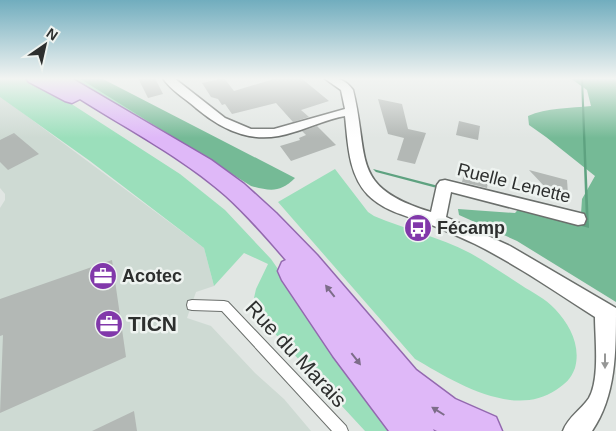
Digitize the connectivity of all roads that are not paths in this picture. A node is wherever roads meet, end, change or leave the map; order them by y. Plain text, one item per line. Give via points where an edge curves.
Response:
1 (71, 98) edge
2 (91, 98) edge
3 (192, 98) edge
4 (348, 98) edge
5 (351, 112) junction
6 (578, 219) dead end
7 (438, 220) junction
8 (192, 305) dead end
9 (610, 316) edge
10 (341, 431) edge
11 (414, 431) edge
12 (482, 431) edge
13 (575, 431) edge

1 -> 11 main road via 122,127 232,204 276,250
12 -> 2 main road via 441,413 403,384 302,258 235,190 197,162
3 - 5 street via 222,123 249,134 285,131
4 - 5 street
5 - 7 street via 360,166 373,190 398,207
6 - 7 street, Ruelle Lenette via 444,188
7 - 9 street via 504,250
8 - 10 lane, Rue du Marais via 224,306
9 -> 13 street via 602,394 593,412

